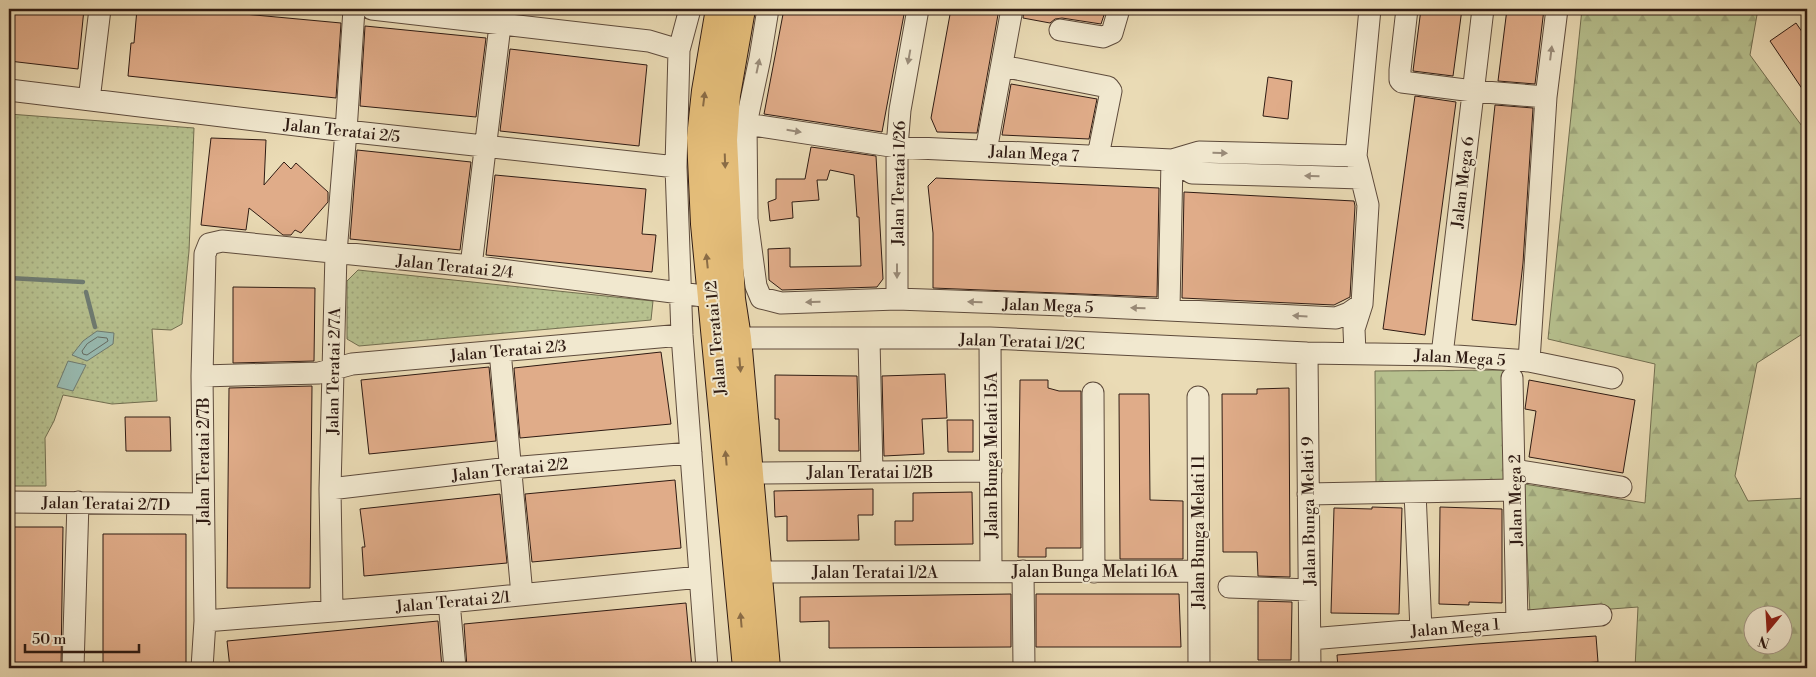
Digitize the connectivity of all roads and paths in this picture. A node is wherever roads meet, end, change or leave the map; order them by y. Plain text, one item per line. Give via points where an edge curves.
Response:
1 (100, 9) edge
2 (354, 9) edge
3 (372, 9) edge
4 (690, 9) edge
5 (719, 9) edge
6 (742, 9) edge
7 (768, 9) edge
8 (918, 9) edge
9 (1012, 9) edge
10 (1119, 9) edge
11 (1370, 9) edge
12 (1407, 9) edge
13 (1483, 9) edge
14 (1557, 9) edge
15 (501, 17) edge
16 (1060, 30) dead end
17 (679, 50) junction
18 (1002, 66) junction
19 (9, 90) edge
20 (1473, 91) junction
21 (1546, 97) junction
22 (89, 100) junction
23 (746, 124) junction
24 (346, 131) junction
25 (486, 146) junction
26 (896, 147) junction
27 (986, 151) junction
28 (1098, 156) junction
29 (1356, 156) junction
30 (1172, 160) junction
31 (676, 166) junction
32 (1361, 178) junction
33 (726, 221) junction
34 (336, 253) junction
35 (205, 254) joint
36 (471, 266) junction
37 (680, 294) junction
38 (711, 297) junction
39 (761, 298) joint
40 (897, 299) junction
41 (1362, 304) junction
42 (1169, 309) junction
43 (1336, 318) junction
44 (1354, 329) junction
45 (682, 335) junction
46 (738, 338) junction
47 (990, 338) junction
48 (869, 339) junction
49 (500, 351) junction
50 (1355, 352) junction
51 (1307, 353) junction
52 (1442, 355) junction
53 (1529, 361) junction
54 (333, 368) junction
55 (202, 376) junction
56 (1512, 378) dead end
57 (1612, 378) dead end
58 (1094, 393) dead end
59 (1198, 397) dead end
60 (691, 453) junction
61 (510, 468) junction
62 (991, 471) junction
63 (872, 472) junction
64 (750, 473) junction
65 (1514, 480) junction
66 (1621, 487) dead end
67 (330, 489) junction
68 (1415, 492) junction
69 (1308, 494) junction
70 (9, 502) edge
71 (78, 502) junction
72 (203, 504) junction
73 (992, 571) junction
74 (1023, 571) junction
75 (1198, 571) junction
76 (759, 572) junction
77 (1094, 572) junction
78 (700, 577) junction
79 (1228, 587) dead end
80 (1309, 590) junction
81 (522, 595) junction
82 (449, 602) junction
83 (332, 611) junction
84 (1601, 615) dead end
85 (205, 621) junction
86 (1517, 622) junction
87 (1421, 630) junction
88 (1310, 639) junction
89 (72, 668) edge
90 (202, 668) edge
91 (455, 668) edge
92 (707, 668) edge
93 (746, 668) edge
94 (767, 668) edge
95 (1024, 668) edge
96 (1199, 668) edge
97 (1310, 668) edge

1 - 22 street
2 - 24 street, Jalan Teratai 2/7A
3 - 15 street
4 - 17 street, Jalan Teratai 1/2
33 -> 5 main road, Jalan Teratai 1/2 via 700,138
6 -> 33 main road, Jalan Teratai 1/2 via 727,95 724,140
23 -> 7 street, Jalan Teratai 1/2
8 -> 26 street, Jalan Teratai 1/26
9 - 18 street
10 - 16 street via 1112,33 1103,37
11 - 29 street
12 - 20 street via 1401,81
13 - 20 street, Jalan Mega 6
21 -> 14 street
15 - 17 street via 649,41
15 - 25 street
17 - 31 street, Jalan Teratai 1/2
18 - 27 street
18 - 28 street via 1108,87 1111,91
19 - 22 street, Jalan Teratai 2/5
20 - 21 street
20 - 52 street, Jalan Mega 6
21 - 53 street
22 - 24 street, Jalan Teratai 2/5
23 -> 26 street, Jalan Mega 7
23 - 33 street, Jalan Teratai 1/2
24 - 25 street, Jalan Teratai 2/5
24 - 34 street, Jalan Teratai 2/7A
25 - 31 street, Jalan Teratai 2/5
25 - 36 street
26 - 27 street, Jalan Mega 7
26 -> 40 street, Jalan Teratai 1/26
27 - 28 street, Jalan Mega 7
28 - 30 street, Jalan Mega 7
30 -> 29 street, Jalan Mega 7 via 1199,152
29 - 32 street
32 -> 30 street, Jalan Mega 7 via 1192,173
30 - 42 street
31 - 37 street, Jalan Teratai 1/2
32 - 41 street via 1368,205
38 -> 33 main road, Jalan Teratai 1/2
33 - 39 street, Jalan Teratai 1/2
33 - 46 main road, Jalan Teratai 1/2
34 - 35 street, Jalan Teratai 2/4 via 222,241 209,244
34 - 36 street, Jalan Teratai 2/4
34 - 54 street, Jalan Teratai 2/7A
35 - 55 street, Jalan Teratai 2/7B
36 - 37 street, Jalan Teratai 2/4
37 - 38 street, Jalan Teratai 2/4
37 - 45 street, Jalan Teratai 1/2
93 -> 38 main road, Jalan Teratai 1/2
40 -> 39 street, Jalan Mega 5 via 781,303
42 -> 40 street, Jalan Mega 5
41 - 43 street
41 - 44 street
43 -> 42 street, Jalan Mega 5
43 - 44 street, Jalan Mega 5
44 - 50 street
45 - 49 street, Jalan Teratai 2/3
45 - 60 street, Jalan Teratai 1/2
46 - 48 street, Jalan Teratai 1/2C
46 -> 64 main road, Jalan Teratai 1/2
47 - 48 street, Jalan Teratai 1/2C
47 - 51 street, Jalan Teratai 1/2C
47 - 62 street, Jalan Bunga Melati 15A
48 - 63 street
49 - 54 street, Jalan Teratai 2/3
49 - 61 street
50 - 51 street, Jalan Mega 5
50 - 52 street, Jalan Mega 5
51 - 69 street, Jalan Bunga Melati 9
52 - 53 street, Jalan Mega 5
53 - 57 street, Jalan Mega 5
54 - 55 street, Jalan Teratai 2/3 via 318,373
54 - 67 street, Jalan Teratai 2/7A
55 - 72 street, Jalan Teratai 2/7B
56 - 65 street, Jalan Mega 2
58 - 77 street
59 - 75 street, Jalan Bunga Melati 11
60 - 61 street, Jalan Teratai 2/2
60 - 78 street, Jalan Teratai 1/2
61 - 67 street, Jalan Teratai 2/2
61 - 81 street
62 - 63 street, Jalan Teratai 1/2B
62 - 73 street, Jalan Bunga Melati 15A
63 - 64 street, Jalan Teratai 1/2B
64 - 76 main road, Jalan Teratai 1/2
65 - 66 street
65 - 68 street
65 - 86 street, Jalan Mega 2
67 - 83 street, Jalan Teratai 2/7A
68 - 69 street
68 - 87 street
69 - 80 street, Jalan Bunga Melati 9
70 - 71 street, Jalan Teratai 2/7D
71 - 72 street, Jalan Teratai 2/7D
71 - 89 street
72 - 85 street, Jalan Teratai 2/7B
73 - 74 street, Jalan Bunga Melati 16A
73 - 76 street, Jalan Teratai 1/2A
74 - 77 street, Jalan Bunga Melati 16A
74 - 95 street
75 - 77 street, Jalan Bunga Melati 16A
75 - 96 street, Jalan Bunga Melati 11
76 - 94 main road, Jalan Teratai 1/2
78 - 81 street, Jalan Teratai 2/1
78 - 92 street, Jalan Teratai 1/2
79 - 80 street
80 - 88 street, Jalan Bunga Melati 9
81 - 82 street, Jalan Teratai 2/1
82 - 83 street, Jalan Teratai 2/1
82 - 91 street
83 - 85 street, Jalan Teratai 2/1
84 - 86 street, Jalan Mega 1
85 - 90 street, Jalan Teratai 2/7B
86 - 87 street, Jalan Mega 1
87 - 88 street, Jalan Mega 1
88 - 97 street, Jalan Bunga Melati 9

